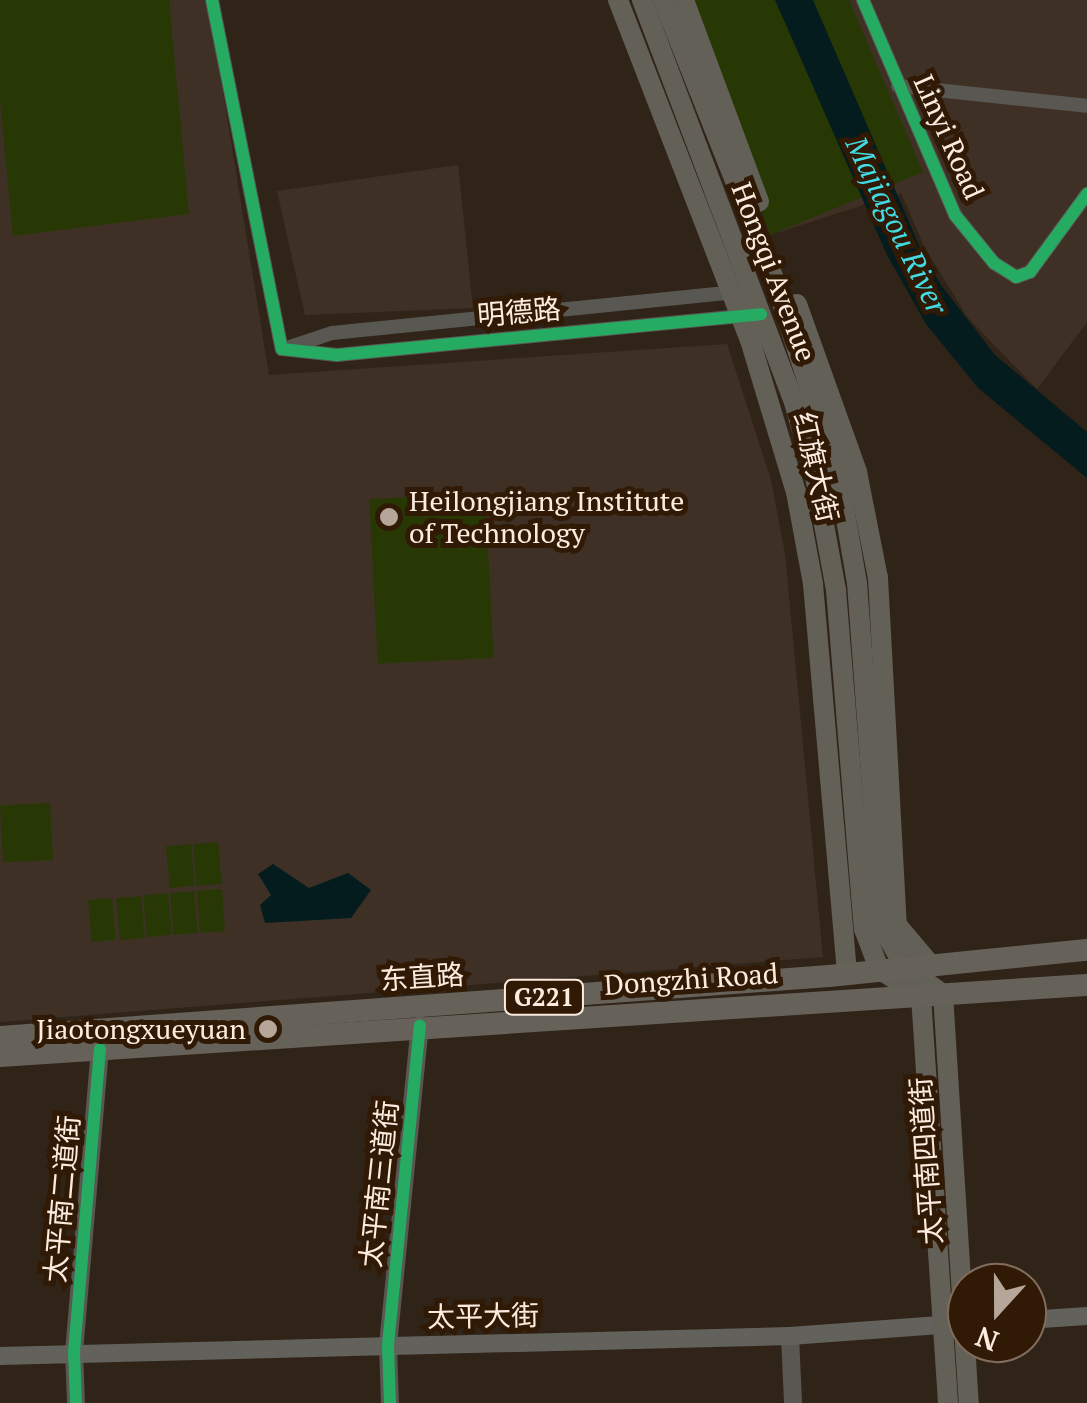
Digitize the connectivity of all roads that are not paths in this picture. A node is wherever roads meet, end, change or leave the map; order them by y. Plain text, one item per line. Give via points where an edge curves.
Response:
1 (212, 0) edge
2 (618, 0) edge
3 (642, 0) edge
4 (664, 0) edge
5 (684, 0) edge
6 (863, 0) edge
7 (898, 86) junction
8 (1087, 106) edge
9 (1087, 194) edge
10 (741, 292) junction
11 (751, 315) junction
12 (282, 350) junction
13 (873, 928) junction
14 (1087, 950) edge
15 (929, 963) junction
16 (904, 966) junction
17 (879, 969) junction
18 (847, 974) junction
19 (1087, 985) edge
20 (932, 995) junction
21 (420, 1026) junction
22 (0, 1037) edge
23 (100, 1049) junction
24 (0, 1056) edge
25 (959, 1263) edge
26 (1087, 1316) edge
27 (1047, 1319) edge
28 (942, 1325) junction
29 (947, 1325) edge
30 (790, 1336) junction
31 (388, 1346) junction
32 (74, 1352) junction
33 (0, 1356) edge
34 (967, 1363) edge
35 (76, 1403) edge
36 (390, 1403) edge
37 (794, 1403) edge
38 (948, 1403) edge
39 (969, 1403) edge

1 - 12 street
2 - 10 main road
3 - 10 main road, Hongqi Avenue
4 - 13 main road, Hongqi Avenue via 775,282 838,478 857,583
5 - 15 main road, 红旗大街 via 857,472 878,578 897,925
6 - 7 street, Linyi Road
7 - 8 street
7 - 9 street, Linyi Road via 955,214 994,263 1016,277 1043,257
10 - 11 main road, Hongqi Avenue
10 - 12 street, 明德路 via 332,332
11 - 12 street, 明德路 via 337,354
11 - 13 main road, Hongqi Avenue via 803,434 836,590
11 - 18 main road, 红旗大街 via 813,584
13 - 16 main road
13 - 17 main road
14 - 15 highway, 东直路 / G221
15 - 16 highway, 东直路 / G221
16 - 17 highway, 东直路 / G221
16 - 20 main road
17 - 18 highway, 东直路 / G221
17 - 20 main road
18 - 22 highway, 东直路 / G221
19 - 20 highway, Dongzhi Road / G221
20 - 21 highway, Dongzhi Road / G221
20 - 25 main road, 太平南四道街
20 - 28 main road, 太平南四道街
21 - 23 highway, Dongzhi Road / G221
21 - 31 street, 太平南三道街
23 - 24 highway, Dongzhi Road / G221
23 - 32 street, 太平南二道街
26 - 27 main road
28 - 29 main road, 太平大街
28 - 30 main road, 太平大街
28 - 38 main road, 太平南四道街
30 - 31 main road, 太平大街
30 - 37 street
31 - 32 main road, 太平大街
31 - 36 street, 太平南三道街
32 - 33 main road, 太平大街
32 - 35 street, 太平南二道街
34 - 39 main road, 太平南四道街

